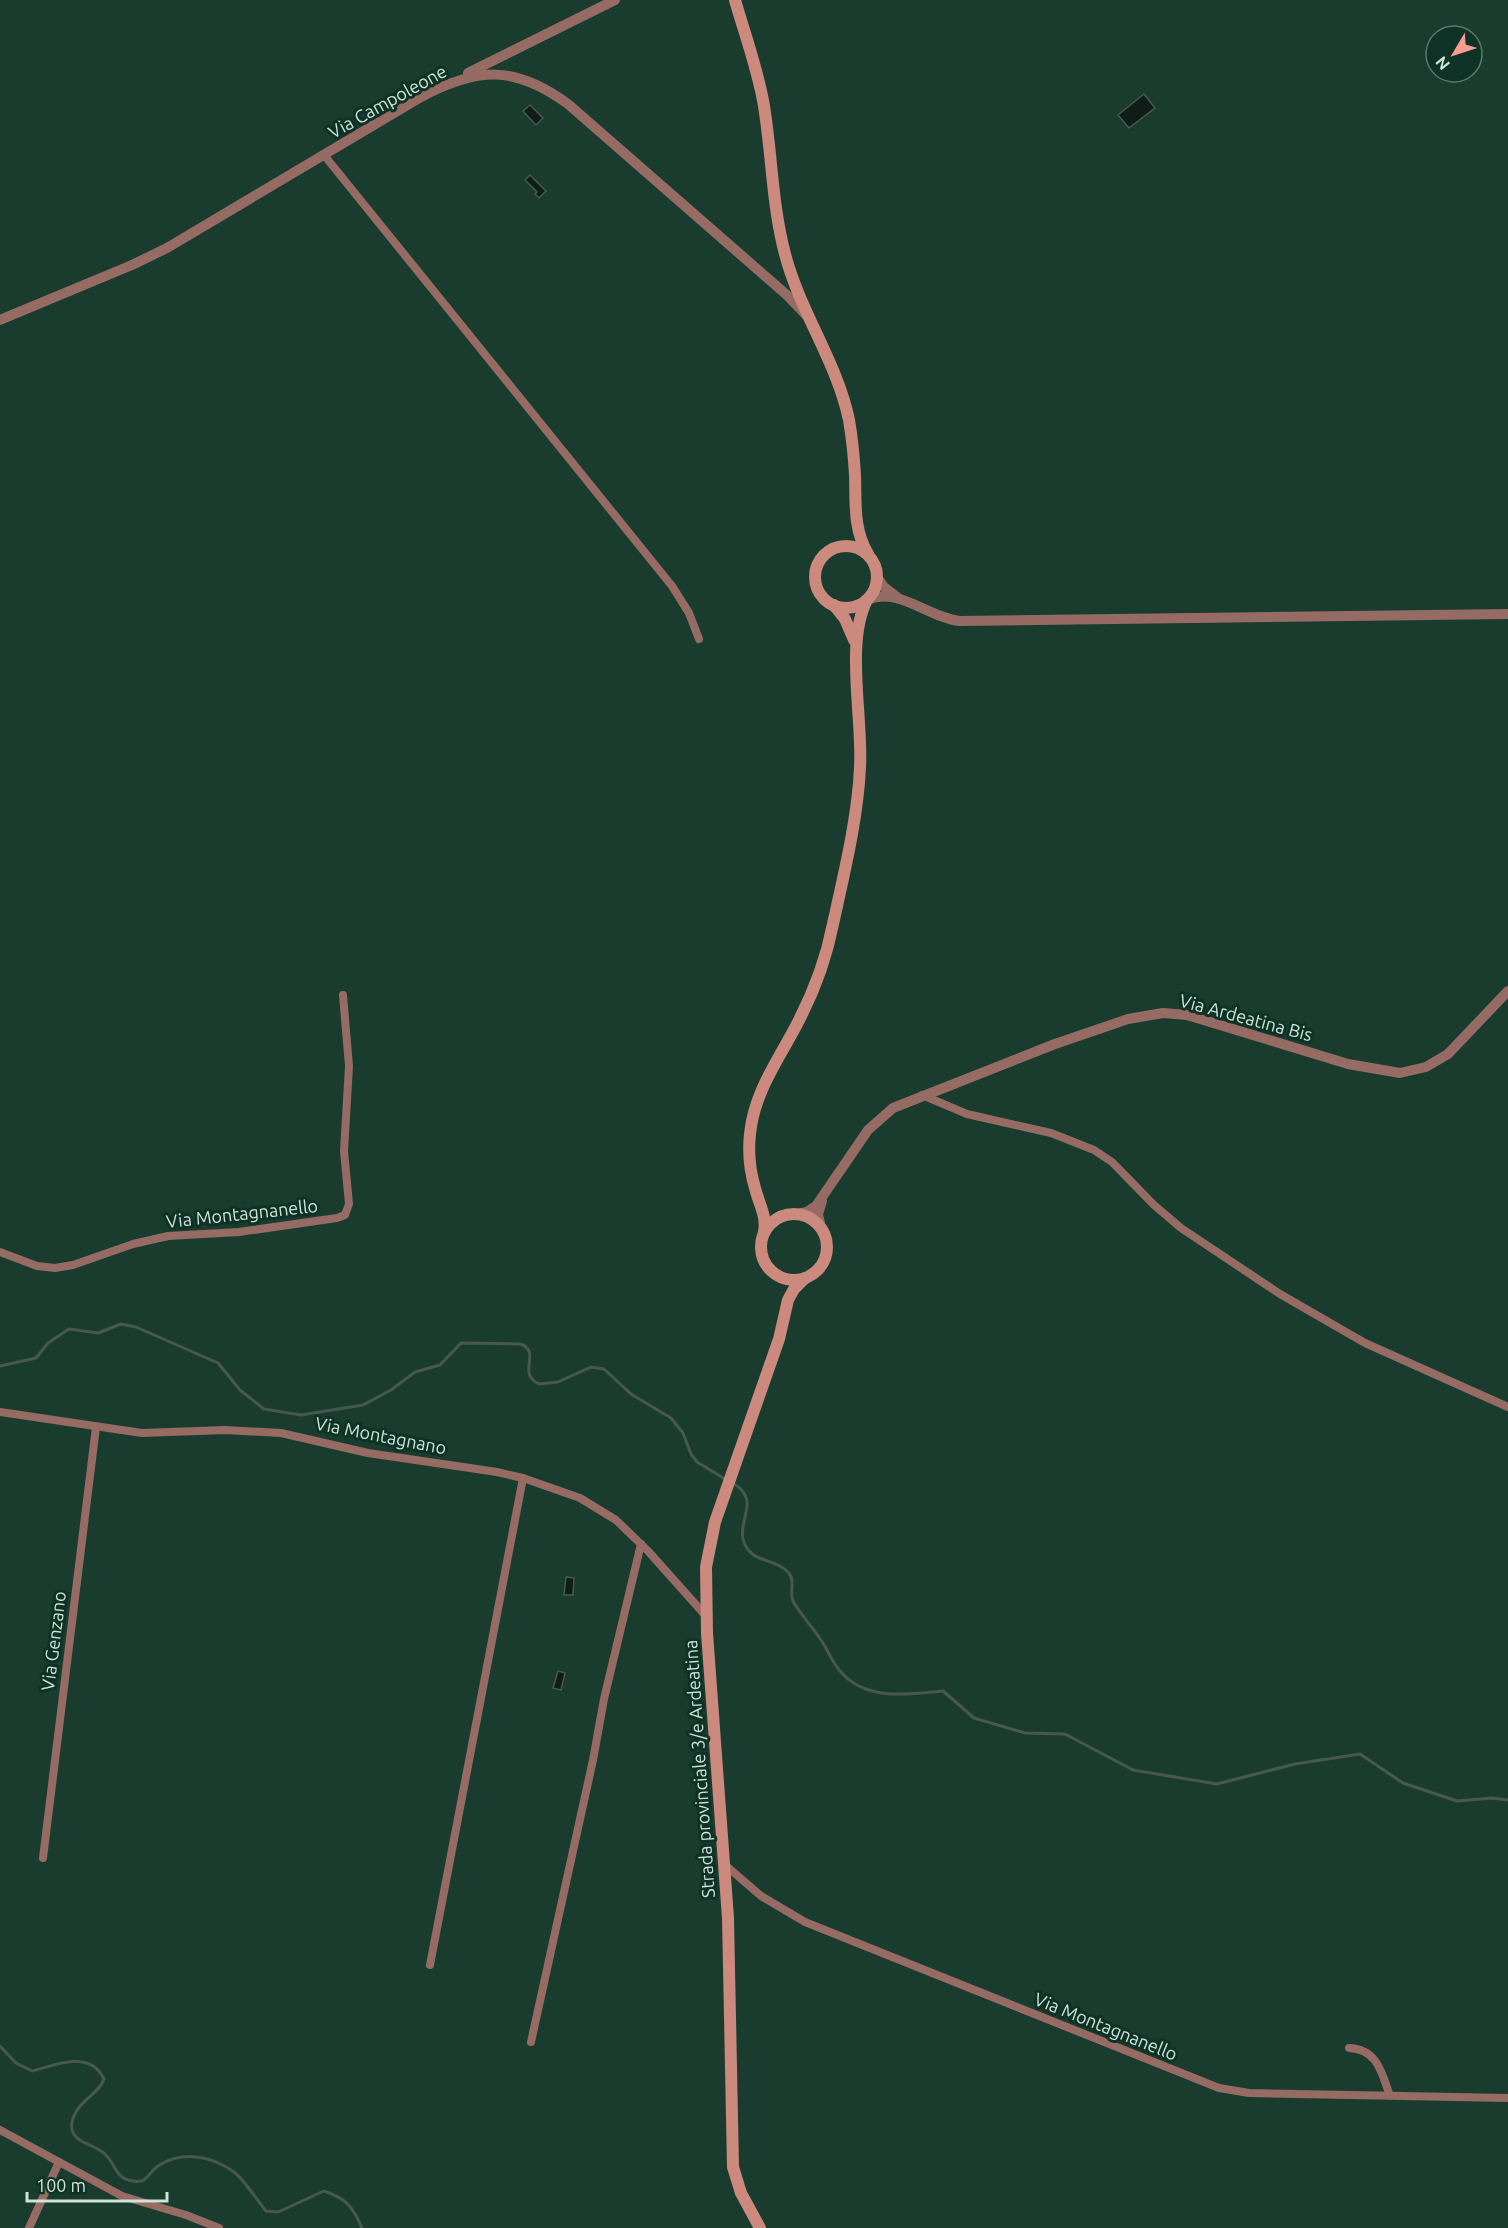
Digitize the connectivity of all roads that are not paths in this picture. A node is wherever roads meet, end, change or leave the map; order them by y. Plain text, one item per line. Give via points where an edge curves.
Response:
1 (615, 0) edge
2 (735, 0) edge
3 (448, 83) junction
4 (324, 155) junction
5 (0, 320) edge
6 (811, 322) junction
7 (855, 507) junction
8 (839, 546) junction
9 (868, 554) junction
10 (877, 578) junction
11 (867, 600) junction
12 (902, 600) junction
13 (834, 605) junction
14 (1508, 614) edge
15 (699, 639) dead end
16 (856, 650) junction
17 (1508, 991) edge
18 (344, 995) dead end
19 (922, 1095) junction
20 (823, 1198) junction
21 (759, 1201) junction
22 (791, 1215) junction
23 (821, 1228) junction
24 (764, 1232) junction
25 (0, 1252) edge
26 (773, 1273) junction
27 (805, 1278) junction
28 (785, 1315) junction
29 (1508, 1407) edge
30 (0, 1412) edge
31 (96, 1427) junction
32 (523, 1478) junction
33 (641, 1544) junction
34 (706, 1616) junction
35 (43, 1858) dead end
36 (724, 1864) junction
37 (430, 1965) dead end
38 (531, 2042) dead end
39 (1349, 2048) dead end
40 (1390, 2097) junction
41 (1508, 2098) edge
42 (0, 2130) edge
43 (59, 2162) junction
44 (29, 2228) edge
45 (219, 2228) edge
46 (760, 2228) edge

1 - 3 street
2 - 6 main road via 761,90 781,237 792,278
3 - 4 street, Via Campoleone
3 - 6 street, Via Campoleone via 476,75 502,75 532,82 561,99 788,296
4 - 5 street, Via Campoleone via 157,253
4 - 15 street via 672,586
6 - 7 main road via 842,395 848,420
7 - 8 main road via 850,530
7 - 9 main road via 859,537
8 - 9 main road via 849,545
8 - 13 main road via 824,554 815,569 816,587
9 - 10 main road
10 - 11 main road
10 - 12 street
11 - 12 street via 882,596
11 - 13 main road via 851,607
11 - 16 main road via 860,616
12 - 14 street via 960,621
13 - 16 main road via 845,619
16 - 21 main road via 861,749 854,814 823,963 797,1024 763,1085 752,1118 750,1153
17 - 19 street, Via Ardeatina Bis via 1448,1054 1430,1066 1408,1072 1365,1068 1197,1017 1163,1013 1128,1019 1074,1037
18 - 25 street, Via Montagnanello via 349,1066 344,1147 349,1206 345,1215 247,1231 168,1236 62,1268 41,1268
19 - 20 street, Via Ardeatina Bis via 877,1120
19 - 29 street via 967,1114 1051,1133 1094,1149 1181,1228 1280,1294 1365,1343
20 - 22 street, Via Ardeatina Bis via 812,1209
20 - 23 street, Via Ardeatina Bis via 818,1214
21 - 22 main road via 771,1212
21 - 24 main road
22 - 23 main road via 806,1216
22 - 24 main road via 777,1219
23 - 27 main road via 826,1253 819,1269
24 - 26 main road via 763,1258
26 - 27 main road via 788,1280
26 - 28 main road via 783,1288
27 - 28 main road via 791,1294
28 - 34 main road, Strada provinciale 3/e Ardeatina via 715,1522 707,1558
30 - 31 street, Via Montagnano
31 - 32 street, Via Montagnano via 150,1434 225,1430 281,1433 368,1453
31 - 35 street, Via Genzano
32 - 33 street, Via Montagnano via 593,1505
32 - 37 street
33 - 34 street, Via Montagnano
33 - 38 street
34 - 36 main road, Strada provinciale 3/e Ardeatina
36 - 40 street, Via Montagnanello via 761,1896 805,1922 1212,2086 1243,2092
36 - 46 main road, Strada provinciale 3/e Ardeatina via 734,2167 741,2193
39 - 40 street via 1364,2051 1377,2061
40 - 41 street, Via Montagnanello
42 - 43 street
43 - 44 street
43 - 45 street via 122,2196

